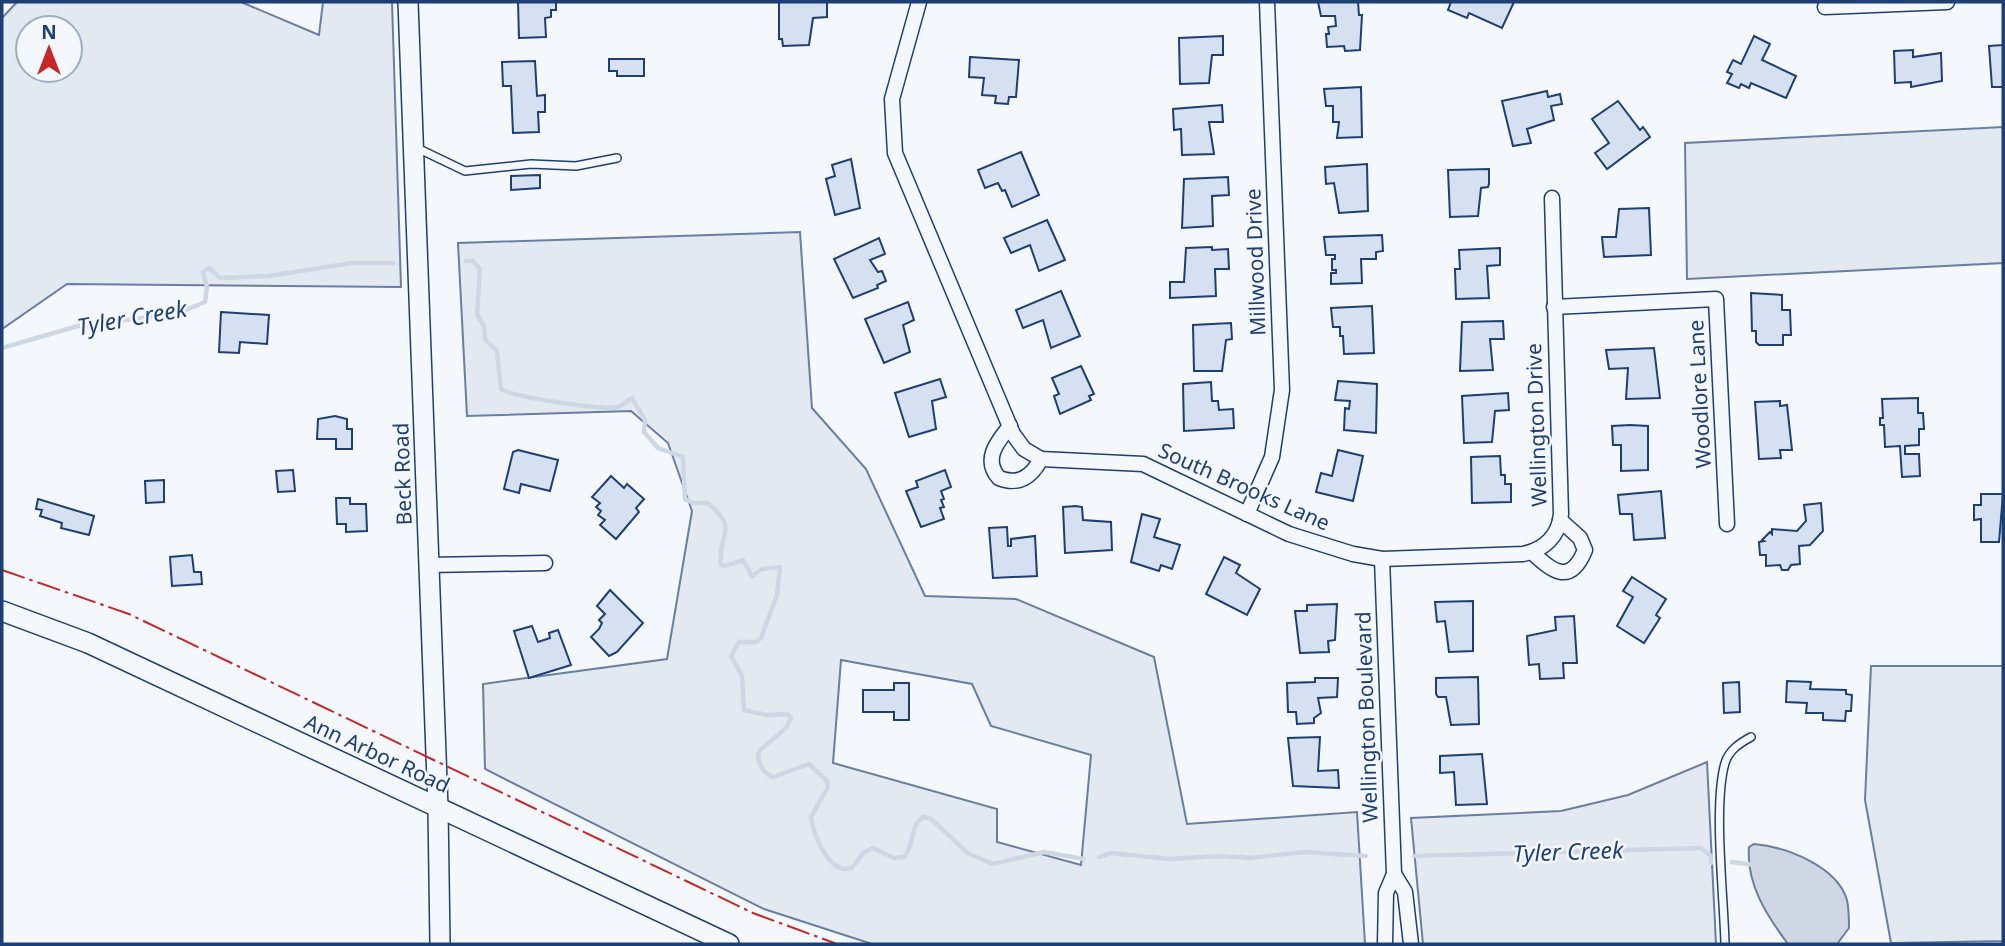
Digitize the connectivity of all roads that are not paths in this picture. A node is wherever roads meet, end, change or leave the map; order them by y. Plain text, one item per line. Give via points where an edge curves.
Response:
1 (408, 2) edge
2 (919, 2) edge
3 (1267, 2) edge
4 (1947, 2) edge
5 (1825, 7) dead end
6 (413, 146) junction
7 (617, 158) dead end
8 (1552, 198) dead end
9 (1554, 307) junction
10 (1010, 426) junction
11 (1041, 459) junction
12 (1247, 514) junction
13 (1560, 520) junction
14 (1727, 524) dead end
15 (1532, 552) junction
16 (1382, 559) junction
17 (545, 563) dead end
18 (429, 565) junction
19 (2, 611) edge
20 (1751, 737) dead end
21 (438, 808) junction
22 (1394, 874) junction
23 (440, 944) edge
24 (729, 944) edge
25 (1385, 944) edge
26 (1411, 944) edge
27 (1725, 944) edge

1 - 6 main road, Beck Road
2 - 10 street via 892,99 895,153
3 - 12 street, Millwood Drive via 1282,390 1272,457
4 - 5 street
6 - 7 lane via 464,171 531,164 576,166
6 - 18 main road, Beck Road
8 - 9 street, Wellington Drive
9 - 13 street, Wellington Drive
9 - 14 street, Woodlore Lane via 1716,299
10 - 11 street via 1024,449
10 - 11 street via 991,457 999,478 1027,477
11 - 12 street, South Brooks Lane via 1143,464
12 - 16 street, South Brooks Lane via 1307,542
13 - 15 street, Wellington Drive via 1550,540
13 - 15 street via 1580,538 1585,550 1578,566 1567,573 1557,572
15 - 16 street, South Brooks Lane
16 - 22 street, Wellington Boulevard
17 - 18 street
18 - 21 main road, Beck Road
19 - 21 main road, Ann Arbor Road via 88,643
20 - 27 lane via 1736,746 1725,762 1721,804
21 - 23 main road, Beck Road
21 - 24 main road, Ann Arbor Road
22 - 25 street, Wellington Boulevard via 1385,903
22 - 26 street, Wellington Boulevard via 1405,892

